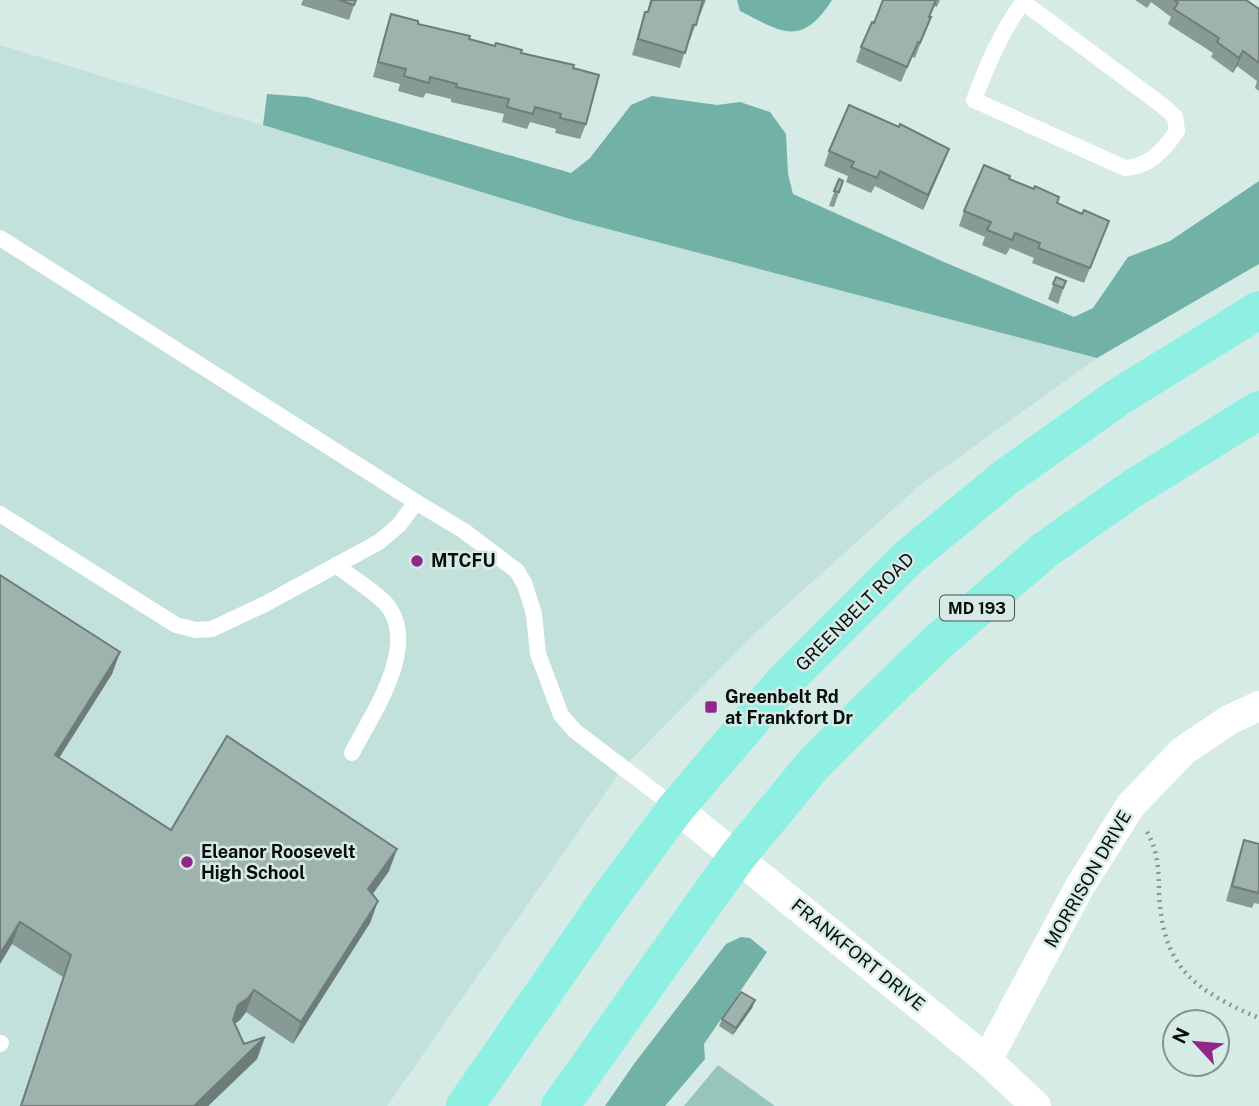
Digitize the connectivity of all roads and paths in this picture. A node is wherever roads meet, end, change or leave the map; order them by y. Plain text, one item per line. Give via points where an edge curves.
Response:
1 (1024, 2) joint
2 (0, 238) edge
3 (1259, 310) edge
4 (1259, 410) edge
5 (416, 502) junction
6 (0, 514) edge
7 (336, 565) junction
8 (1259, 706) edge
9 (352, 753) dead end
10 (1131, 805) junction
11 (676, 808) junction
12 (737, 857) junction
13 (1259, 1017) edge
14 (987, 1060) junction
15 (465, 1106) edge
16 (560, 1106) edge
17 (1036, 1106) edge

1 - 1 lane via 1175,117 1177,131 1152,160 1125,168 974,100 997,45
2 - 5 lane
3 - 11 main road, GREENBELT ROAD via 1117,398 1006,477 910,556 783,683
4 - 12 main road, MD 193 via 1132,489 1035,558 938,642 813,765
5 - 7 lane via 379,542
5 - 11 lane via 517,571 534,614 538,654 561,715 575,731
6 - 7 lane via 176,625 196,630 212,629 246,614
7 - 9 lane via 387,604 399,628 398,659
8 - 10 street, MORRISON DRIVE via 1183,751
10 - 13 path via 1155,844 1160,912 1174,958 1189,979 1212,995
10 - 14 street, MORRISON DRIVE via 1080,886
11 - 12 street, FRANKFORT DRIVE
11 - 15 main road, GREENBELT ROAD
12 - 14 street, FRANKFORT DRIVE
12 - 16 main road, MD 193
14 - 17 street, FRANKFORT DRIVE

